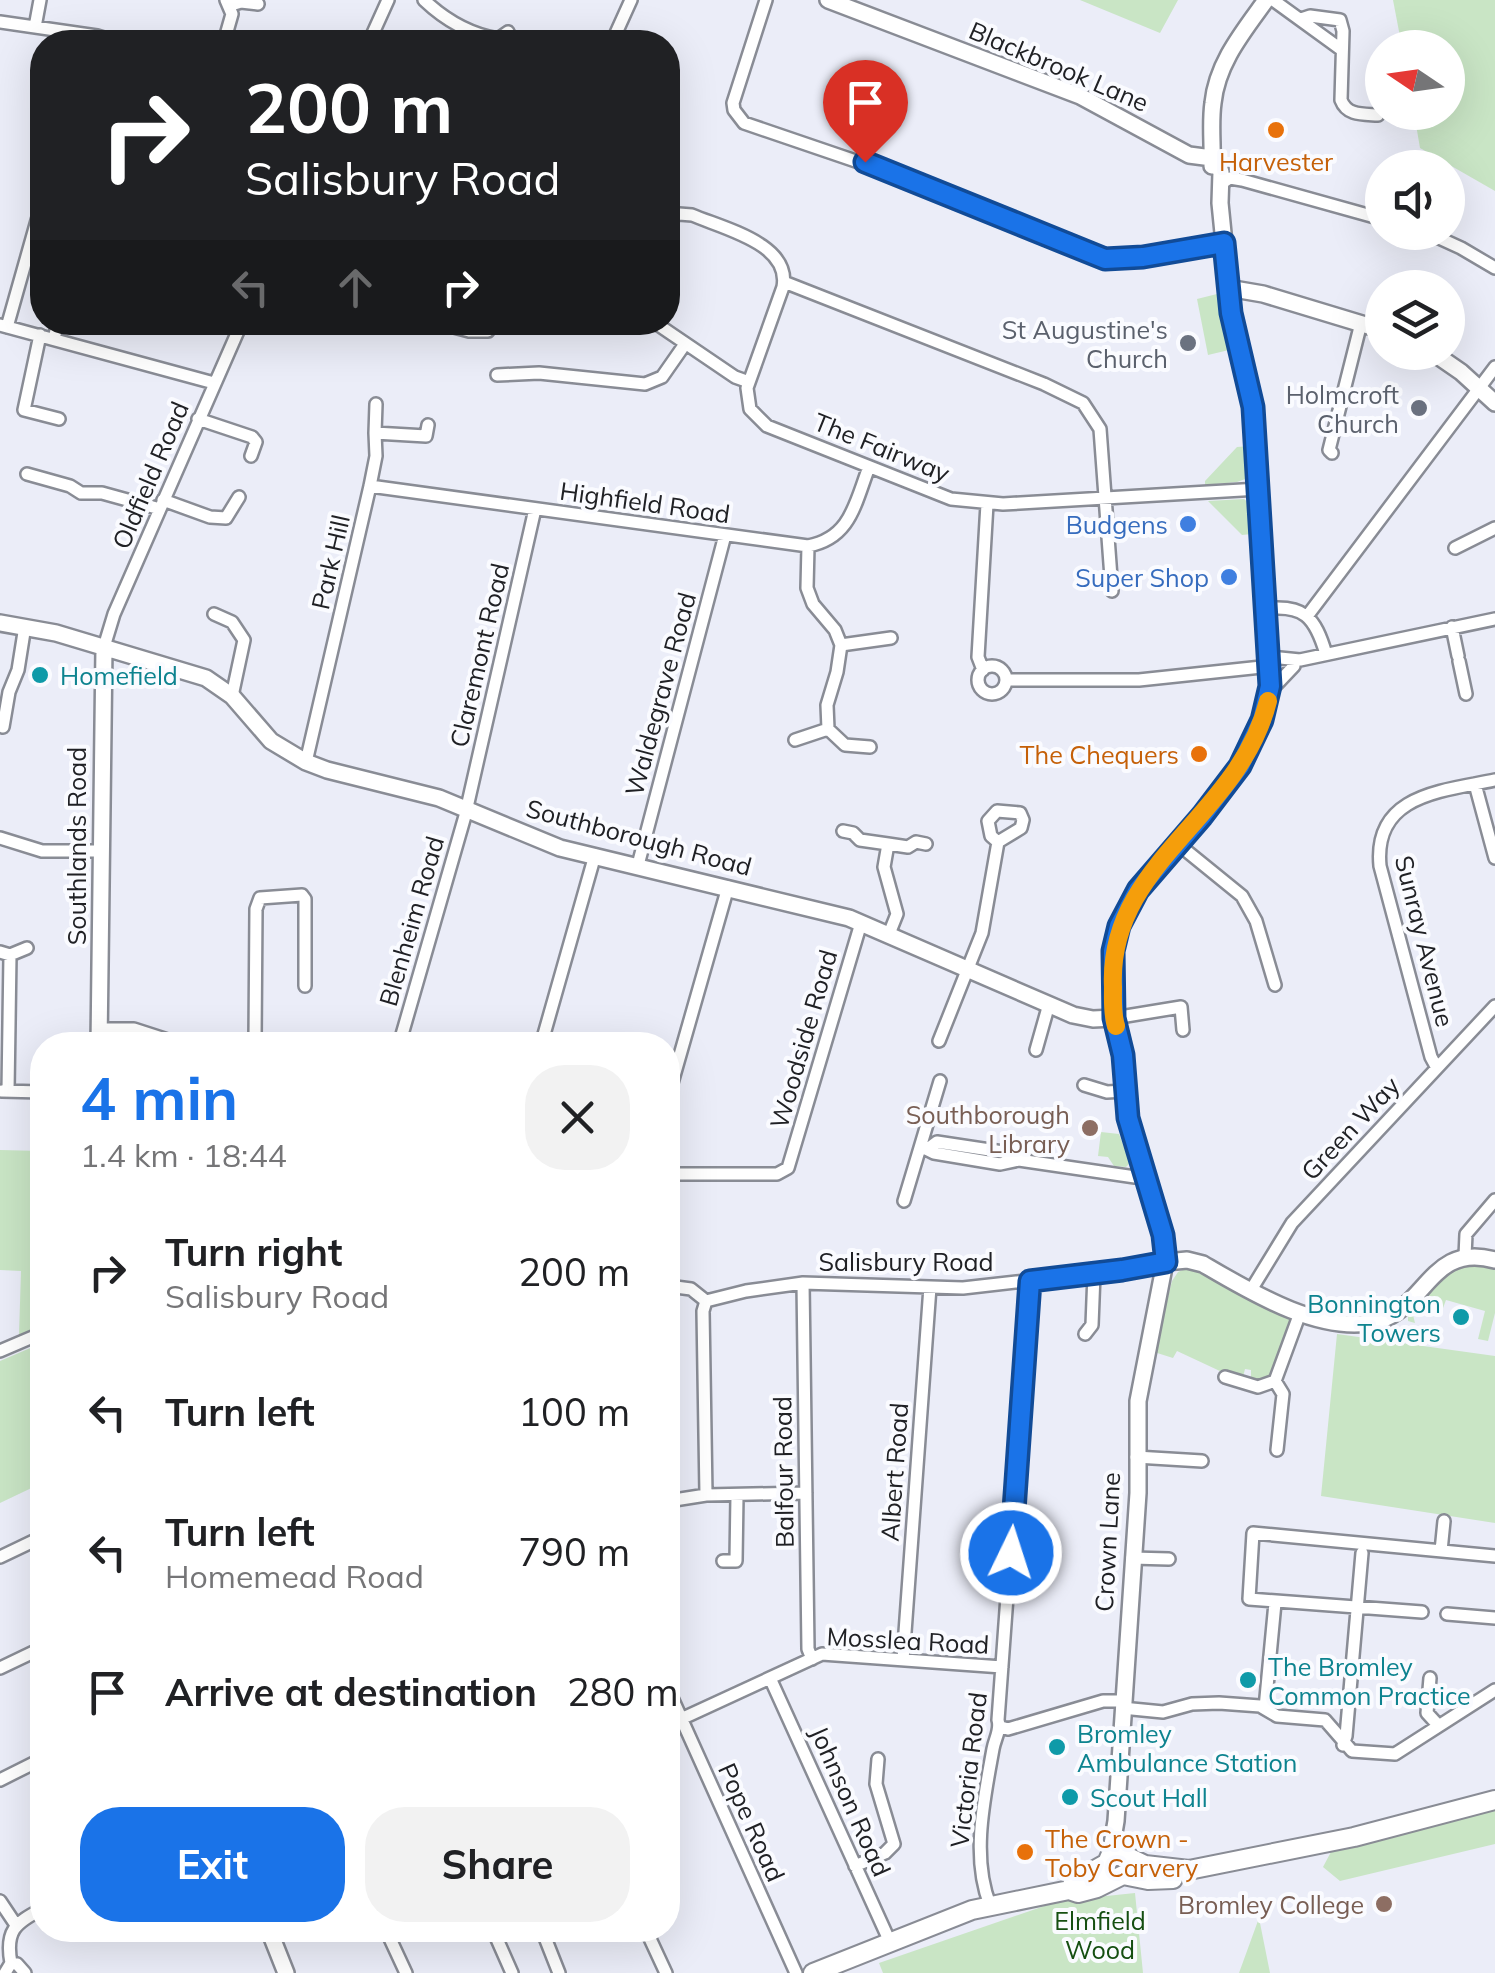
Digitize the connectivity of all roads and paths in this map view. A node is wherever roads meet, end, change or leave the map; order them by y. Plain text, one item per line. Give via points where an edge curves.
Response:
1 (40, 0) edge
2 (388, 0) edge
3 (424, 0) edge
4 (631, 0) edge
5 (766, 0) edge
6 (828, 0) edge
7 (1266, 0) edge
8 (1274, 0) edge
9 (228, 3) edge
10 (258, 4) dead end
11 (1301, 20) junction
12 (0, 22) edge
13 (34, 27) junction
14 (51, 30) edge
15 (227, 30) edge
16 (374, 30) edge
17 (468, 30) edge
18 (617, 30) edge
19 (1342, 50) junction
20 (1365, 114) edge
21 (1212, 158) junction
22 (1224, 185) junction
23 (680, 214) edge
24 (1365, 215) edge
25 (30, 242) edge
26 (1224, 243) junction
27 (1464, 250) edge
28 (1495, 268) edge
29 (784, 282) junction
30 (1228, 288) junction
31 (1362, 323) junction
32 (1365, 324) edge
33 (4, 326) edge
34 (30, 333) edge
35 (36, 335) edge
36 (55, 335) edge
37 (236, 335) edge
38 (672, 335) edge
39 (40, 336) junction
40 (54, 339) junction
41 (685, 344) junction
42 (1495, 367) edge
43 (1456, 370) edge
44 (505, 380) dead end
45 (749, 382) junction
46 (214, 383) junction
47 (1479, 388) junction
48 (376, 404) dead end
49 (1495, 404) edge
50 (59, 418) dead end
51 (198, 419) junction
52 (428, 425) dead end
53 (375, 433) junction
54 (1332, 453) dead end
55 (251, 456) dead end
56 (869, 467) junction
57 (27, 474) dead end
58 (370, 486) junction
59 (1259, 489) junction
60 (239, 497) dead end
61 (1106, 499) junction
62 (162, 504) junction
63 (987, 504) junction
64 (535, 509) junction
65 (1495, 528) edge
66 (724, 535) junction
67 (808, 546) junction
68 (1455, 548) dead end
69 (1112, 591) dead end
70 (1264, 610) junction
71 (214, 614) dead end
72 (1308, 615) junction
73 (1495, 618) edge
74 (0, 624) edge
75 (24, 626) junction
76 (1452, 627) junction
77 (891, 638) dead end
78 (841, 644) junction
79 (104, 647) junction
80 (1326, 654) junction
81 (1270, 661) junction
82 (1294, 661) junction
83 (982, 670) junction
84 (1007, 680) junction
85 (1270, 686) junction
86 (1466, 694) dead end
87 (232, 696) junction
88 (2, 727) dead end
89 (828, 729) junction
90 (801, 733) dead end
91 (866, 744) dead end
92 (306, 762) junction
93 (1495, 780) edge
94 (1476, 784) junction
95 (466, 810) junction
96 (842, 831) dead end
97 (0, 838) edge
98 (998, 842) dead end
99 (888, 844) junction
100 (926, 844) dead end
101 (1178, 844) junction
102 (101, 852) junction
103 (594, 855) junction
104 (1495, 858) edge
105 (638, 864) junction
106 (728, 887) junction
107 (860, 922) junction
108 (889, 934) junction
109 (27, 948) dead end
110 (5, 953) edge
111 (967, 968) junction
112 (1276, 985) dead end
113 (304, 986) dead end
114 (1049, 1004) junction
115 (1495, 1006) edge
116 (1114, 1018) junction
117 (1182, 1030) dead end
118 (100, 1032) edge
119 (256, 1032) edge
120 (403, 1032) edge
121 (545, 1032) edge
122 (939, 1041) dead end
123 (1036, 1050) dead end
124 (680, 1055) edge
125 (1437, 1068) junction
126 (940, 1081) dead end
127 (1084, 1086) dead end
128 (4, 1091) edge
129 (30, 1092) edge
130 (1125, 1092) junction
131 (925, 1147) junction
132 (680, 1174) edge
133 (1143, 1175) junction
134 (1495, 1200) edge
135 (904, 1202) dead end
136 (1465, 1256) junction
137 (1495, 1260) edge
138 (1166, 1262) junction
139 (1094, 1274) junction
140 (1030, 1281) junction
141 (803, 1283) junction
142 (680, 1288) edge
143 (930, 1288) junction
144 (1251, 1290) junction
145 (706, 1301) junction
146 (1300, 1313) junction
147 (1085, 1334) dead end
148 (30, 1338) edge
149 (0, 1351) edge
150 (1225, 1377) dead end
151 (1274, 1381) junction
152 (1276, 1450) dead end
153 (1136, 1457) junction
154 (1202, 1461) dead end
155 (806, 1494) junction
156 (706, 1496) junction
157 (737, 1496) junction
158 (680, 1499) edge
159 (1444, 1521) dead end
160 (30, 1543) edge
161 (1441, 1552) junction
162 (1362, 1553) dead end
163 (1495, 1556) edge
164 (0, 1558) edge
165 (1132, 1558) junction
166 (1168, 1559) dead end
167 (723, 1561) dead end
168 (1275, 1603) junction
169 (1358, 1608) junction
170 (1422, 1612) dead end
171 (1447, 1614) dead end
172 (1495, 1618) edge
173 (30, 1654) edge
174 (812, 1659) junction
175 (902, 1660) junction
176 (1002, 1667) junction
177 (0, 1668) edge
178 (770, 1678) junction
179 (1430, 1678) dead end
180 (1495, 1690) edge
181 (1122, 1704) junction
182 (1265, 1708) junction
183 (681, 1719) joint
184 (1438, 1724) junction
185 (1000, 1727) junction
186 (1343, 1744) junction
187 (878, 1759) dead end
188 (30, 1765) edge
189 (0, 1780) edge
190 (1495, 1800) edge
191 (1118, 1864) junction
192 (855, 1866) junction
193 (0, 1900) edge
194 (990, 1906) junction
195 (30, 1916) edge
196 (16, 1925) junction
197 (275, 1942) edge
198 (392, 1942) edge
199 (498, 1942) edge
200 (547, 1942) edge
201 (652, 1942) edge
202 (890, 1942) junction
203 (8, 1968) edge
204 (279, 1971) edge
205 (25, 1973) edge
206 (406, 1973) edge
207 (512, 1973) edge
208 (559, 1973) edge
209 (666, 1973) edge
210 (796, 1973) edge
211 (813, 1973) edge

1 - 13 street
2 - 16 street
3 - 17 street
4 - 18 street
5 - 26 street via 733,102 751,127 923,184 1105,259
6 - 21 street, Blackbrook Lane via 1080,96 1190,155
7 - 21 street via 1218,79
8 - 11 street
9 - 10 street
9 - 15 street
11 - 19 street
11 - 19 street via 1340,20
12 - 13 street
13 - 14 street
19 - 20 street via 1341,100
21 - 22 street via 1213,185
22 - 24 street
22 - 26 street
23 - 29 street via 769,249 783,266
25 - 33 street
26 - 30 street
27 - 28 street
29 - 45 street
29 - 61 street via 1083,403 1100,429
30 - 31 street
30 - 59 street via 1253,407
31 - 32 street
31 - 54 street
33 - 34 street
35 - 39 street
36 - 40 street
37 - 46 street, Oldfield Road
38 - 41 street
39 - 40 street
39 - 50 street via 24,410
40 - 46 street
41 - 44 street via 662,378 645,384 539,373
41 - 45 street
42 - 47 street
43 - 47 street
45 - 56 street, The Fairway via 748,401 760,421
46 - 51 street, Oldfield Road
47 - 49 street
47 - 72 street
48 - 53 street, Park Hill
51 - 55 street via 252,437
51 - 62 street, Oldfield Road
52 - 53 street via 426,436
53 - 58 street, Park Hill
56 - 63 street, The Fairway via 951,499
56 - 67 street via 846,526
57 - 62 street via 81,494
58 - 64 street, Highfield Road
58 - 92 street, Park Hill
59 - 61 street, The Fairway
59 - 70 street
60 - 62 street via 226,518
61 - 63 street, The Fairway
61 - 69 street
62 - 79 street, Oldfield Road
63 - 83 street
64 - 66 street, Highfield Road
64 - 95 street, Claremont Road
65 - 68 street
66 - 67 street, Highfield Road
66 - 105 street, Waldegrave Road
67 - 78 street via 807,588
70 - 72 street
70 - 81 street
71 - 87 street via 232,622 244,640
72 - 80 street
73 - 76 street
74 - 75 street, Southborough Road
75 - 79 street, Southborough Road
75 - 88 street
76 - 80 street
76 - 86 street
77 - 78 street
78 - 89 street
79 - 87 street, Southborough Road via 192,672
79 - 102 street, Southlands Road
80 - 82 street
81 - 82 street
81 - 84 street via 1139,680
81 - 85 street
82 - 85 street
83 - 84 street via 999,667
83 - 84 street via 978,683 989,694 1003,690
85 - 101 street via 1246,756
87 - 92 street, Southborough Road via 271,741
89 - 90 street
89 - 91 street via 845,746
92 - 95 street, Southborough Road
93 - 94 street, Sunray Avenue
94 - 104 street
94 - 125 street, Sunray Avenue via 1409,802 1390,820 1380,851
95 - 103 street, Southborough Road
95 - 120 street, Blenheim Road
96 - 99 street
97 - 102 street via 42,851
98 - 111 street via 982,933
99 - 100 street
99 - 108 street via 884,867 897,914
101 - 112 street via 1242,896
101 - 116 street via 1138,890 1119,926
102 - 118 street, Southlands Road
103 - 105 street, Southborough Road
103 - 121 street
105 - 106 street, Southborough Road
106 - 107 street, Southborough Road
106 - 124 street
107 - 108 street, Southborough Road
107 - 132 street, Woodside Road via 788,1168 777,1174
108 - 111 street, Southborough Road
109 - 110 street
110 - 128 street
111 - 114 street, Southborough Road
111 - 122 street
113 - 119 street via 306,899 260,898
114 - 116 street, Southborough Road via 1083,1018
114 - 123 street
115 - 125 street, Green Way
116 - 117 street via 1181,1007
116 - 130 street
125 - 144 street, Green Way via 1292,1223
126 - 131 street
127 - 130 street
128 - 129 street
130 - 133 street
131 - 133 street via 953,1144 1019,1160
131 - 135 street
133 - 138 street
134 - 136 street via 1466,1234
136 - 137 street
136 - 146 street via 1448,1262 1383,1319 1357,1323
138 - 139 street, Salisbury Road
138 - 144 street via 1203,1264
138 - 153 street, Crown Lane via 1141,1374
139 - 140 street, Salisbury Road
139 - 147 street via 1092,1324
140 - 143 street, Salisbury Road
140 - 176 street, Victoria Road
141 - 143 street, Salisbury Road
141 - 145 street, Salisbury Road
141 - 155 street, Balfour Road
142 - 145 street
143 - 175 street, Albert Road
144 - 146 street
145 - 156 street
146 - 151 street
148 - 149 street
150 - 151 street via 1258,1387
151 - 152 street via 1283,1394
153 - 154 street
153 - 165 street, Crown Lane
155 - 157 street
155 - 174 street, Balfour Road
156 - 157 street
156 - 158 street
157 - 167 street via 736,1561
159 - 161 street
160 - 164 street
161 - 163 street
161 - 168 street via 1253,1533 1249,1599
162 - 169 street
165 - 166 street
165 - 181 street, Crown Lane
168 - 169 street
168 - 182 street
169 - 170 street
169 - 186 street
171 - 172 street
173 - 177 street
174 - 175 street, Mosslea Road via 830,1654
174 - 178 street
175 - 176 street, Mosslea Road
176 - 185 street, Victoria Road
178 - 183 street
178 - 192 street, Johnson Road
179 - 184 street via 1428,1713
180 - 184 street
181 - 182 street via 1163,1712 1200,1702
181 - 185 street via 1103,1701
181 - 191 street, Crown Lane
182 - 186 street via 1277,1716 1324,1720
183 - 210 street, Pope Road
184 - 186 street via 1396,1754 1352,1751
185 - 194 street, Victoria Road via 980,1850
187 - 192 street via 876,1784 894,1845
188 - 189 street
190 - 191 main road via 1354,1837 1180,1871 1173,1879 1136,1879
191 - 194 main road via 1097,1888
192 - 202 street, Johnson Road
193 - 196 street
194 - 202 main road
195 - 196 street
196 - 203 street
197 - 204 street via 283,1960
198 - 206 street
199 - 207 street
200 - 208 street
201 - 209 street
202 - 211 main road
203 - 205 street via 17,1964

